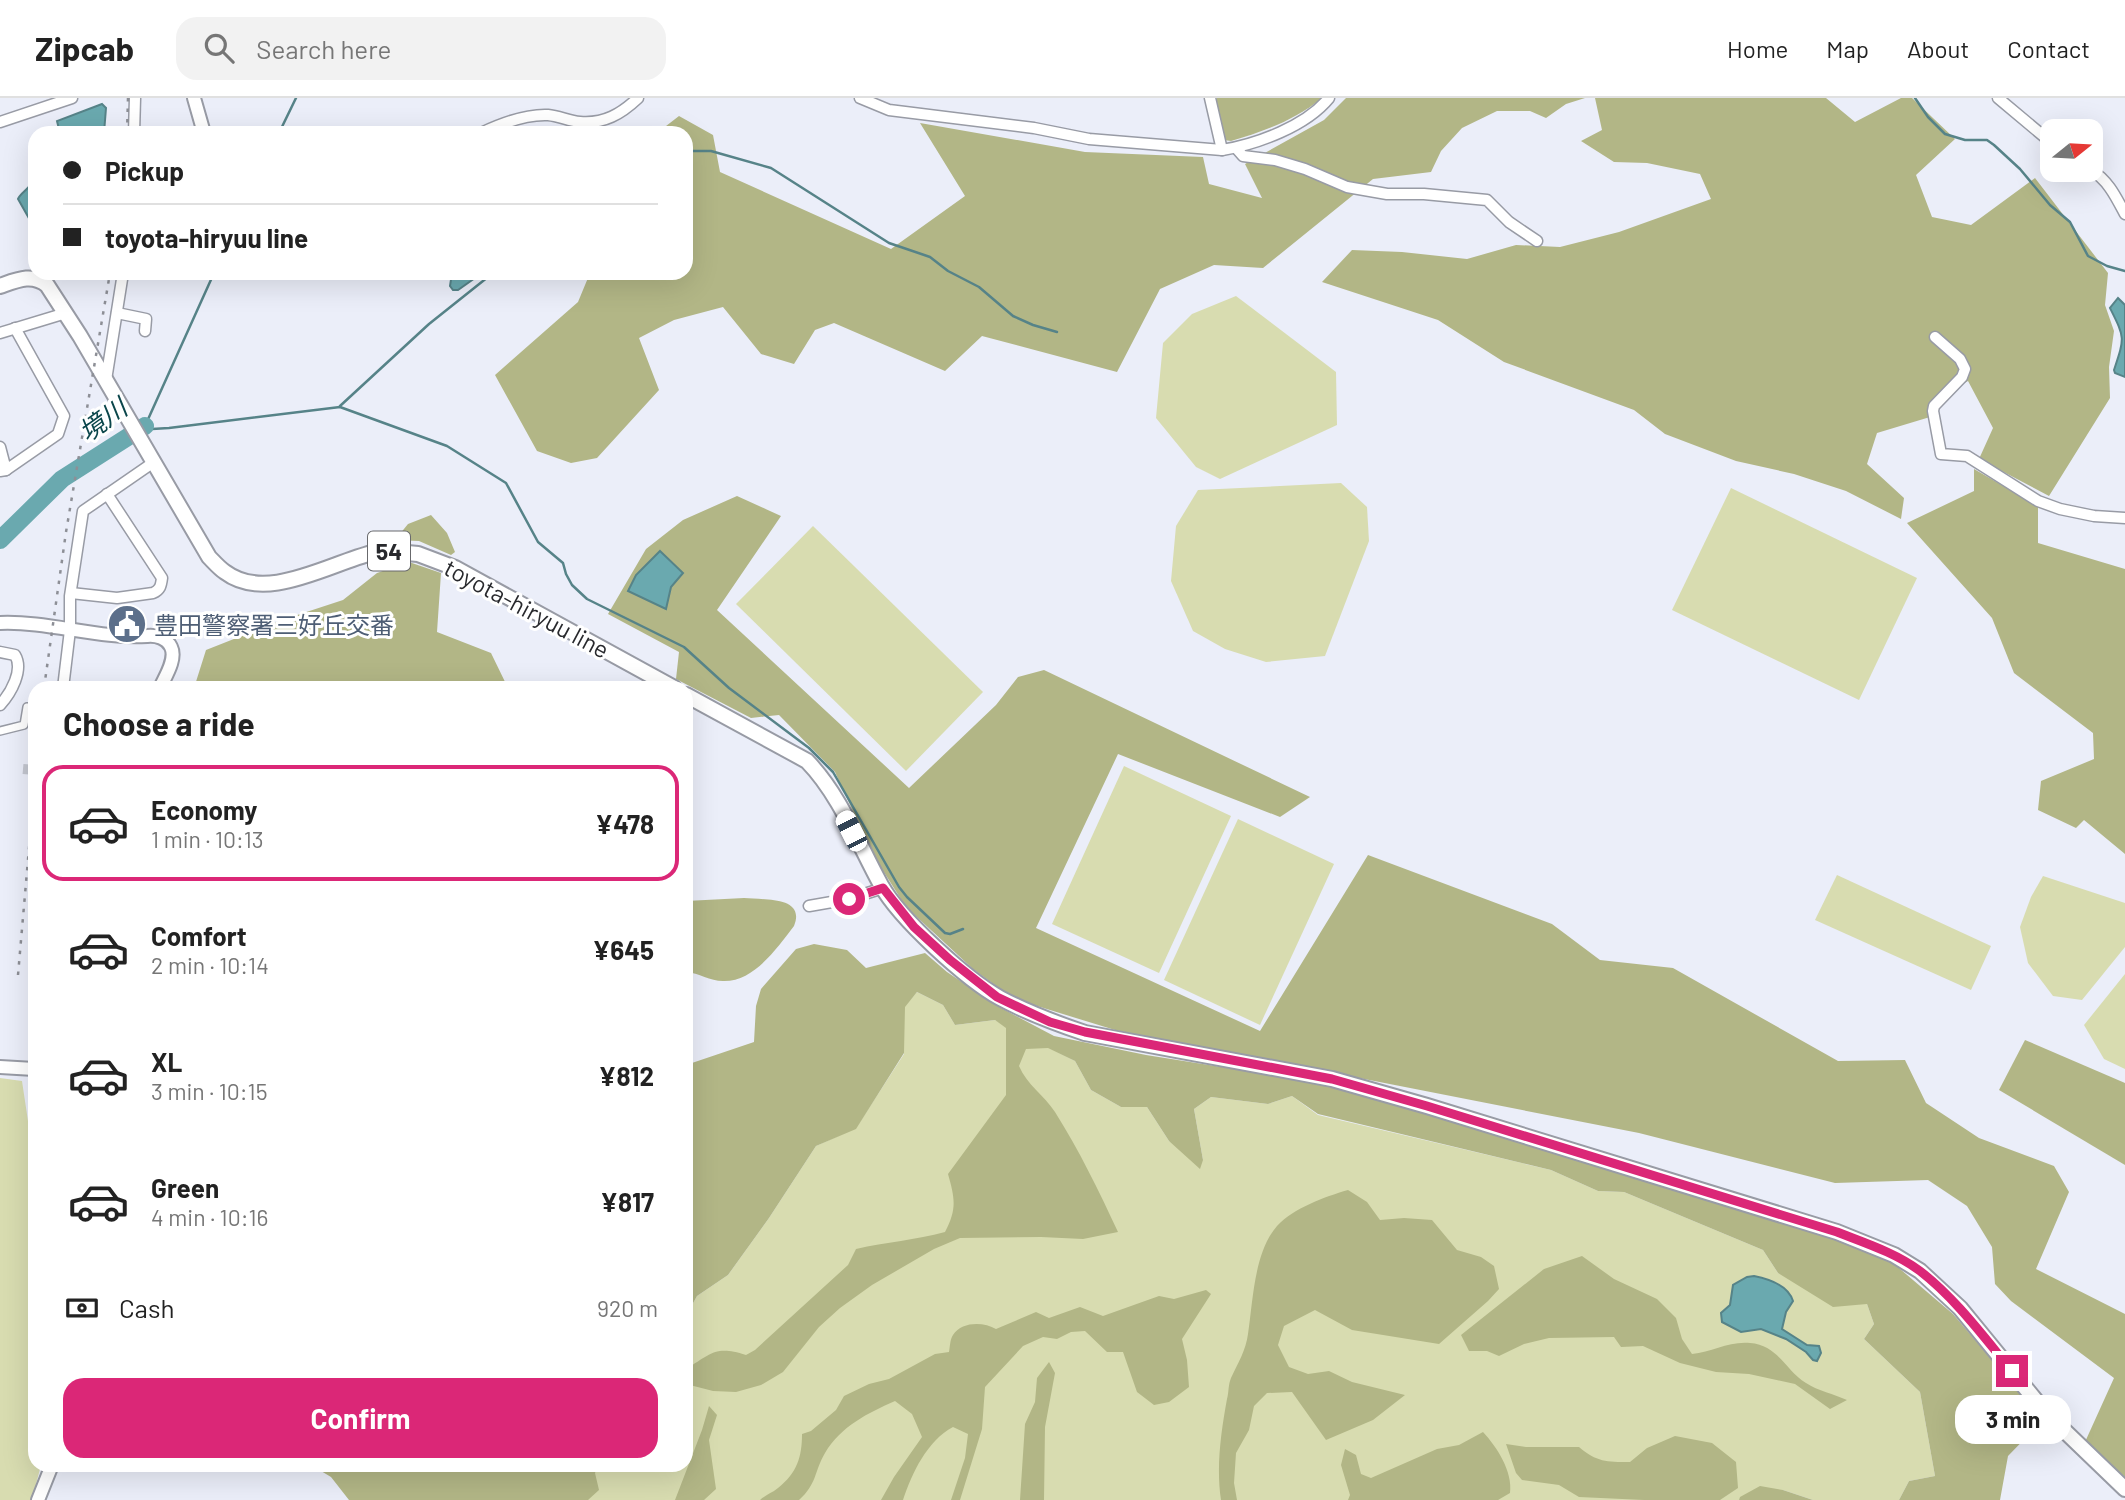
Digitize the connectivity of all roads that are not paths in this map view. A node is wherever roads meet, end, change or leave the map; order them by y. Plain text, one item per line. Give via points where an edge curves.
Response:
1 (72, 98) edge
2 (135, 98) edge
3 (194, 98) edge
4 (638, 98) edge
5 (860, 98) edge
6 (1210, 98) edge
7 (1329, 98) edge
8 (1998, 98) edge
9 (0, 122) edge
10 (134, 126) edge
11 (202, 126) edge
12 (502, 126) edge
13 (2040, 133) edge
14 (1236, 148) junction
15 (1222, 150) junction
16 (2104, 179) edge
17 (2125, 214) edge
18 (1537, 241) dead end
19 (28, 278) edge
20 (50, 280) edge
21 (122, 280) edge
22 (0, 286) edge
23 (66, 313) junction
24 (117, 313) junction
25 (15, 328) junction
26 (145, 331) dead end
27 (0, 333) edge
28 (1936, 337) dead end
29 (105, 380) junction
30 (0, 447) edge
31 (150, 456) junction
32 (3, 471) edge
33 (107, 494) junction
34 (2125, 518) edge
35 (71, 593) junction
36 (0, 622) edge
37 (70, 630) junction
38 (0, 652) edge
39 (64, 681) edge
40 (163, 681) edge
41 (661, 681) edge
42 (693, 699) edge
43 (0, 705) edge
44 (28, 707) edge
45 (0, 732) edge
46 (883, 888) junction
47 (809, 906) dead end
48 (2, 1069) edge
49 (28, 1069) edge
50 (49, 1472) edge
51 (2125, 1489) edge
52 (38, 1500) edge

1 - 9 street
2 - 10 street
3 - 11 street
4 - 12 street via 601,122 547,115
5 - 15 street via 890,110 1089,139
6 - 15 street
7 - 14 street via 1301,123
8 - 13 street
14 - 15 street
14 - 18 street via 1243,156 1292,164 1346,187 1487,200
16 - 17 street
19 - 22 main road, toyota-hiryuu line / 54
20 - 23 main road, toyota-hiryuu line / 54
21 - 24 street
23 - 25 street
23 - 29 main road, toyota-hiryuu line / 54
24 - 26 street via 146,319
24 - 29 street
25 - 27 street
25 - 32 street via 64,416 58,434
28 - 34 street via 1965,369 1934,406 1941,454 1967,456 2038,501 2060,509
29 - 31 main road, toyota-hiryuu line / 54
30 - 32 street
31 - 33 street
31 - 41 main road, toyota-hiryuu line / 54 via 209,557 226,574 251,584 274,584 372,553 418,554 482,581
33 - 35 street via 83,511
33 - 35 street via 162,578 161,586 153,593 117,598
35 - 37 street
36 - 37 street
37 - 39 street
37 - 40 street via 126,638 160,637 172,651
38 - 43 street via 15,655 19,668
42 - 46 main road via 807,761 832,794
44 - 45 street via 24,725
46 - 47 street
46 - 51 main road via 914,927 950,960 997,997 1050,1022 1332,1079 1837,1232 1894,1255 1920,1271 1960,1308 2046,1413
48 - 49 street
50 - 52 street

